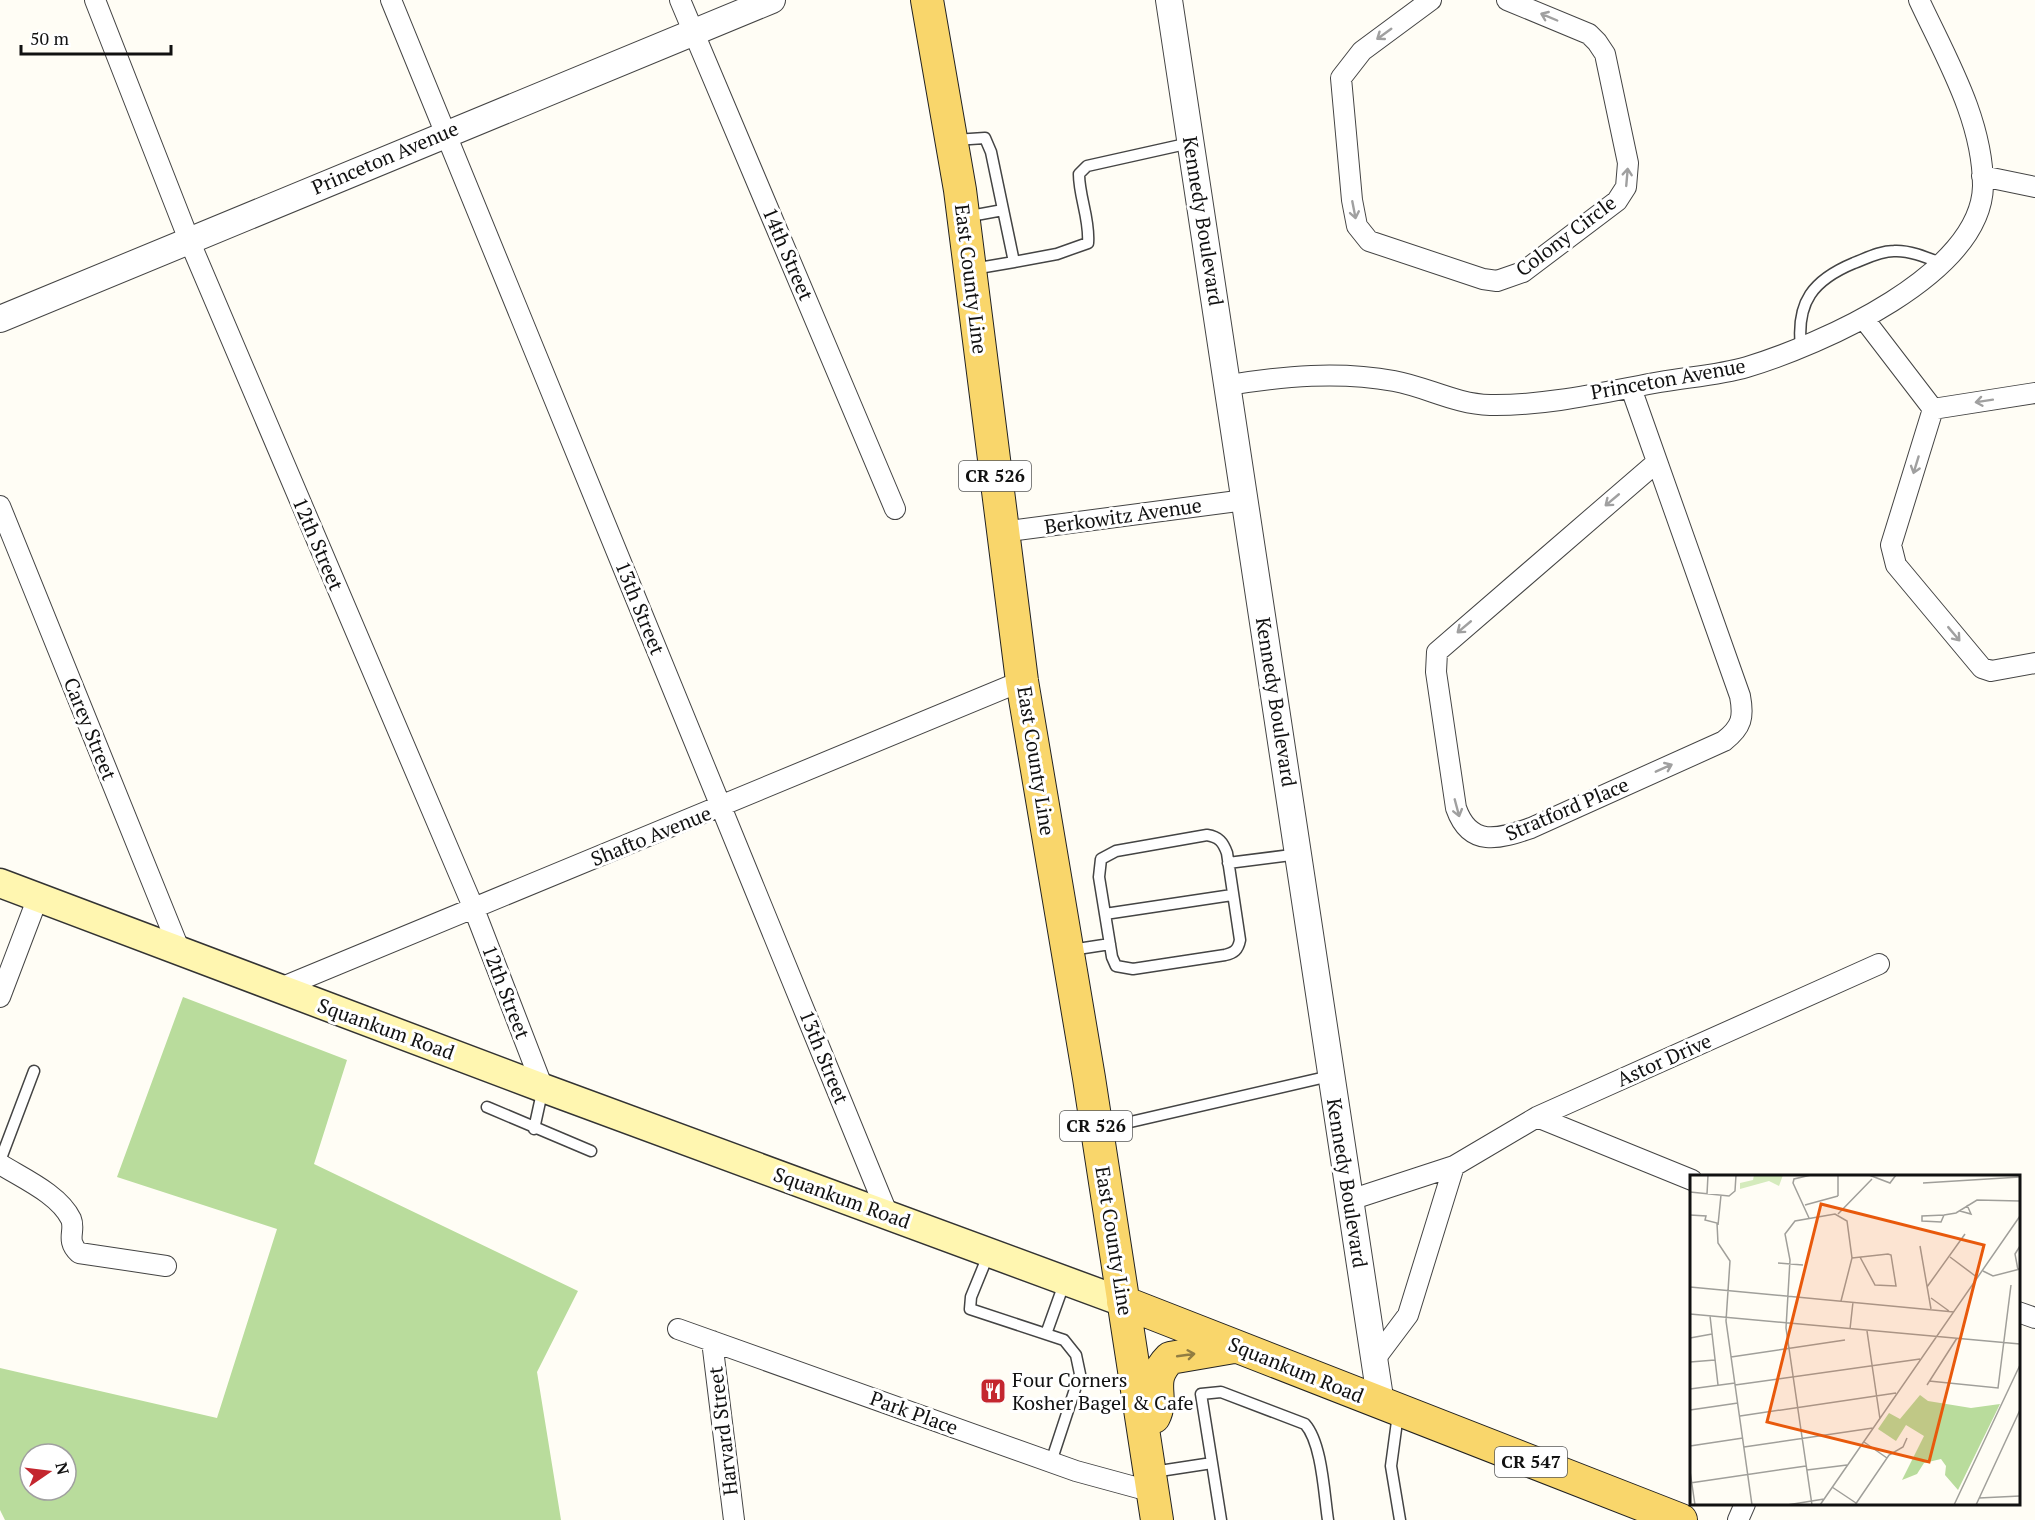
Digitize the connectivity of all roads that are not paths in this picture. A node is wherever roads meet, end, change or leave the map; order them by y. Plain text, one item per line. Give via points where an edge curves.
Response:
1 (95, 0) edge
2 (391, 0) edge
3 (680, 0) edge
4 (772, 0) edge
5 (927, 0) edge
6 (1169, 0) edge
7 (1431, 0) edge
8 (1507, 0) edge
9 (1919, 0) edge
10 (693, 32) junction
11 (444, 134) junction
12 (951, 140) junction
13 (1190, 143) junction
14 (1982, 176) junction
15 (2035, 187) edge
16 (1003, 210) junction
17 (963, 218) junction
18 (189, 240) junction
19 (1014, 262) junction
20 (1943, 264) junction
21 (970, 270) junction
22 (0, 319) edge
23 (1864, 320) junction
24 (1801, 347) junction
25 (1229, 385) junction
26 (1631, 387) junction
27 (2035, 393) edge
28 (1933, 409) junction
29 (1657, 462) junction
30 (1245, 500) junction
31 (0, 506) edge
32 (895, 509) dead end
33 (1002, 532) junction
34 (2035, 663) edge
35 (1022, 681) junction
36 (723, 807) junction
37 (1299, 854) junction
38 (1228, 863) junction
39 (0, 883) edge
40 (1232, 895) junction
41 (38, 897) junction
42 (474, 909) junction
43 (1105, 914) junction
44 (1110, 944) junction
45 (180, 951) junction
46 (1068, 951) junction
47 (1879, 964) dead end
48 (278, 989) junction
49 (0, 998) edge
50 (34, 1071) dead end
51 (1330, 1076) junction
52 (543, 1088) junction
53 (488, 1107) dead end
54 (1537, 1117) junction
55 (534, 1129) junction
56 (1097, 1130) junction
57 (591, 1151) dead end
58 (0, 1162) edge
59 (1454, 1166) junction
60 (1690, 1179) edge
61 (1350, 1200) junction
62 (888, 1215) junction
63 (989, 1253) junction
64 (166, 1266) dead end
65 (1065, 1280) junction
66 (1123, 1302) junction
67 (2020, 1312) edge
68 (2035, 1318) edge
69 (678, 1329) dead end
70 (1046, 1334) junction
71 (712, 1341) junction
72 (1235, 1346) junction
73 (1375, 1359) junction
74 (1389, 1407) junction
75 (1145, 1434) junction
76 (1051, 1462) junction
77 (1212, 1463) junction
78 (1153, 1495) edge
79 (1744, 1505) edge
80 (734, 1520) edge
81 (1221, 1520) edge
82 (1328, 1520) edge
83 (1400, 1520) edge
84 (1681, 1520) edge
85 (1738, 1520) edge

1 - 18 street, 12th Street
2 - 11 street, 13th Street
3 - 10 street, 14th Street
4 - 10 street, Princeton Avenue
5 - 12 main road, East County Line / CR 526
6 - 13 street, Kennedy Boulevard
7 -> 8 street, Colony Circle via 1362,51 1341,78 1357,226 1369,241 1497,281 1523,272 1617,201 1626,187 1628,164 1605,54 1597,42 1589,34
9 - 14 street, Princeton Avenue via 1966,102
10 - 11 street, Princeton Avenue
10 - 32 street, 14th Street
11 - 18 street, Princeton Avenue
11 - 36 street, 13th Street
12 - 16 lane via 985,138
12 - 17 main road, East County Line / CR 526
13 - 19 lane via 1088,166 1079,174 1079,183 1090,226 1088,243
13 - 25 street, Kennedy Boulevard
14 - 15 street
14 - 20 street, Princeton Avenue via 1975,222
16 - 17 lane
16 - 19 lane
17 - 21 main road, East County Line / CR 526
18 - 22 street, Princeton Avenue
18 - 42 street, 12th Street
19 - 21 lane
20 - 23 street, Princeton Avenue
20 - 24 lane via 1895,250 1831,273 1810,293 1802,309 1798,325
21 - 33 main road, East County Line / CR 526
23 - 24 street, Princeton Avenue
23 - 28 street
24 - 26 street, Princeton Avenue via 1746,368
25 - 26 street, Princeton Avenue via 1344,374 1396,381 1448,399 1488,405
25 - 30 street, Kennedy Boulevard
26 - 29 street, Stratford Place
27 -> 28 street
28 -> 34 street via 1891,545 1896,565 1982,668
29 -> 29 street, Stratford Place via 1437,652 1436,672 1456,808 1460,819 1481,836 1501,839 1531,828 1724,741 1741,723 1740,696
30 - 33 street, Berkowitz Avenue
30 - 37 street, Kennedy Boulevard
31 - 45 street, Carey Street
33 - 35 main road, East County Line / CR 526
35 - 36 street, Shafto Avenue
35 - 46 main road, East County Line / CR 526
36 - 42 street, Shafto Avenue
36 - 62 street, 13th Street
37 - 38 lane
37 - 51 street, Kennedy Boulevard
38 - 40 lane
38 - 43 lane via 1223,843 1207,836 1107,854 1099,868
39 - 41 main road, Squankum Road / CR 547
40 - 43 lane
40 - 44 lane via 1240,940 1233,953 1123,969 1116,966
41 - 45 main road, Squankum Road / CR 547
41 - 49 street
42 - 48 street, Shafto Avenue
42 - 52 street, 12th Street
43 - 44 lane
44 - 46 lane
45 - 48 main road, Squankum Road / CR 547
46 - 56 main road, East County Line / CR 526
47 - 54 street, Astor Drive
48 - 52 main road, Squankum Road / CR 547
50 - 58 lane
51 - 56 lane
51 - 61 street, Kennedy Boulevard
52 - 55 lane
52 - 62 main road, Squankum Road / CR 547
53 - 55 lane
54 - 59 street, Astor Drive
54 - 60 street
55 - 57 lane
56 - 66 main road, East County Line / CR 526
58 - 64 street via 51,1197 69,1216 70,1238 79,1253
59 - 61 street, Astor Drive
59 - 73 street via 1408,1315
61 - 73 street, Kennedy Boulevard
62 - 63 main road, Squankum Road / CR 547
63 - 65 main road, Squankum Road / CR 547
63 - 70 lane via 969,1309
65 - 66 main road, Squankum Road / CR 547
65 - 70 lane
66 - 72 main road, Squankum Road / CR 547
66 - 75 main road, East County Line / CR 526
67 - 68 street
69 - 71 street, Park Place
70 - 76 lane via 1064,1340 1076,1355 1080,1374
71 - 76 street, Park Place
71 - 80 street, Harvard Street
72 - 74 main road, Squankum Road / CR 547
75 -> 72 main road via 1158,1409 1157,1377 1170,1358
73 - 74 street, Kennedy Boulevard
74 - 83 lane via 1391,1466
74 - 84 main road, Squankum Road / CR 547
75 - 78 main road, East County Line / CR 526
76 - 78 street, Park Place
77 - 78 lane
77 - 81 lane
77 - 82 lane via 1201,1394 1221,1392 1305,1424 1316,1446
79 - 85 street

